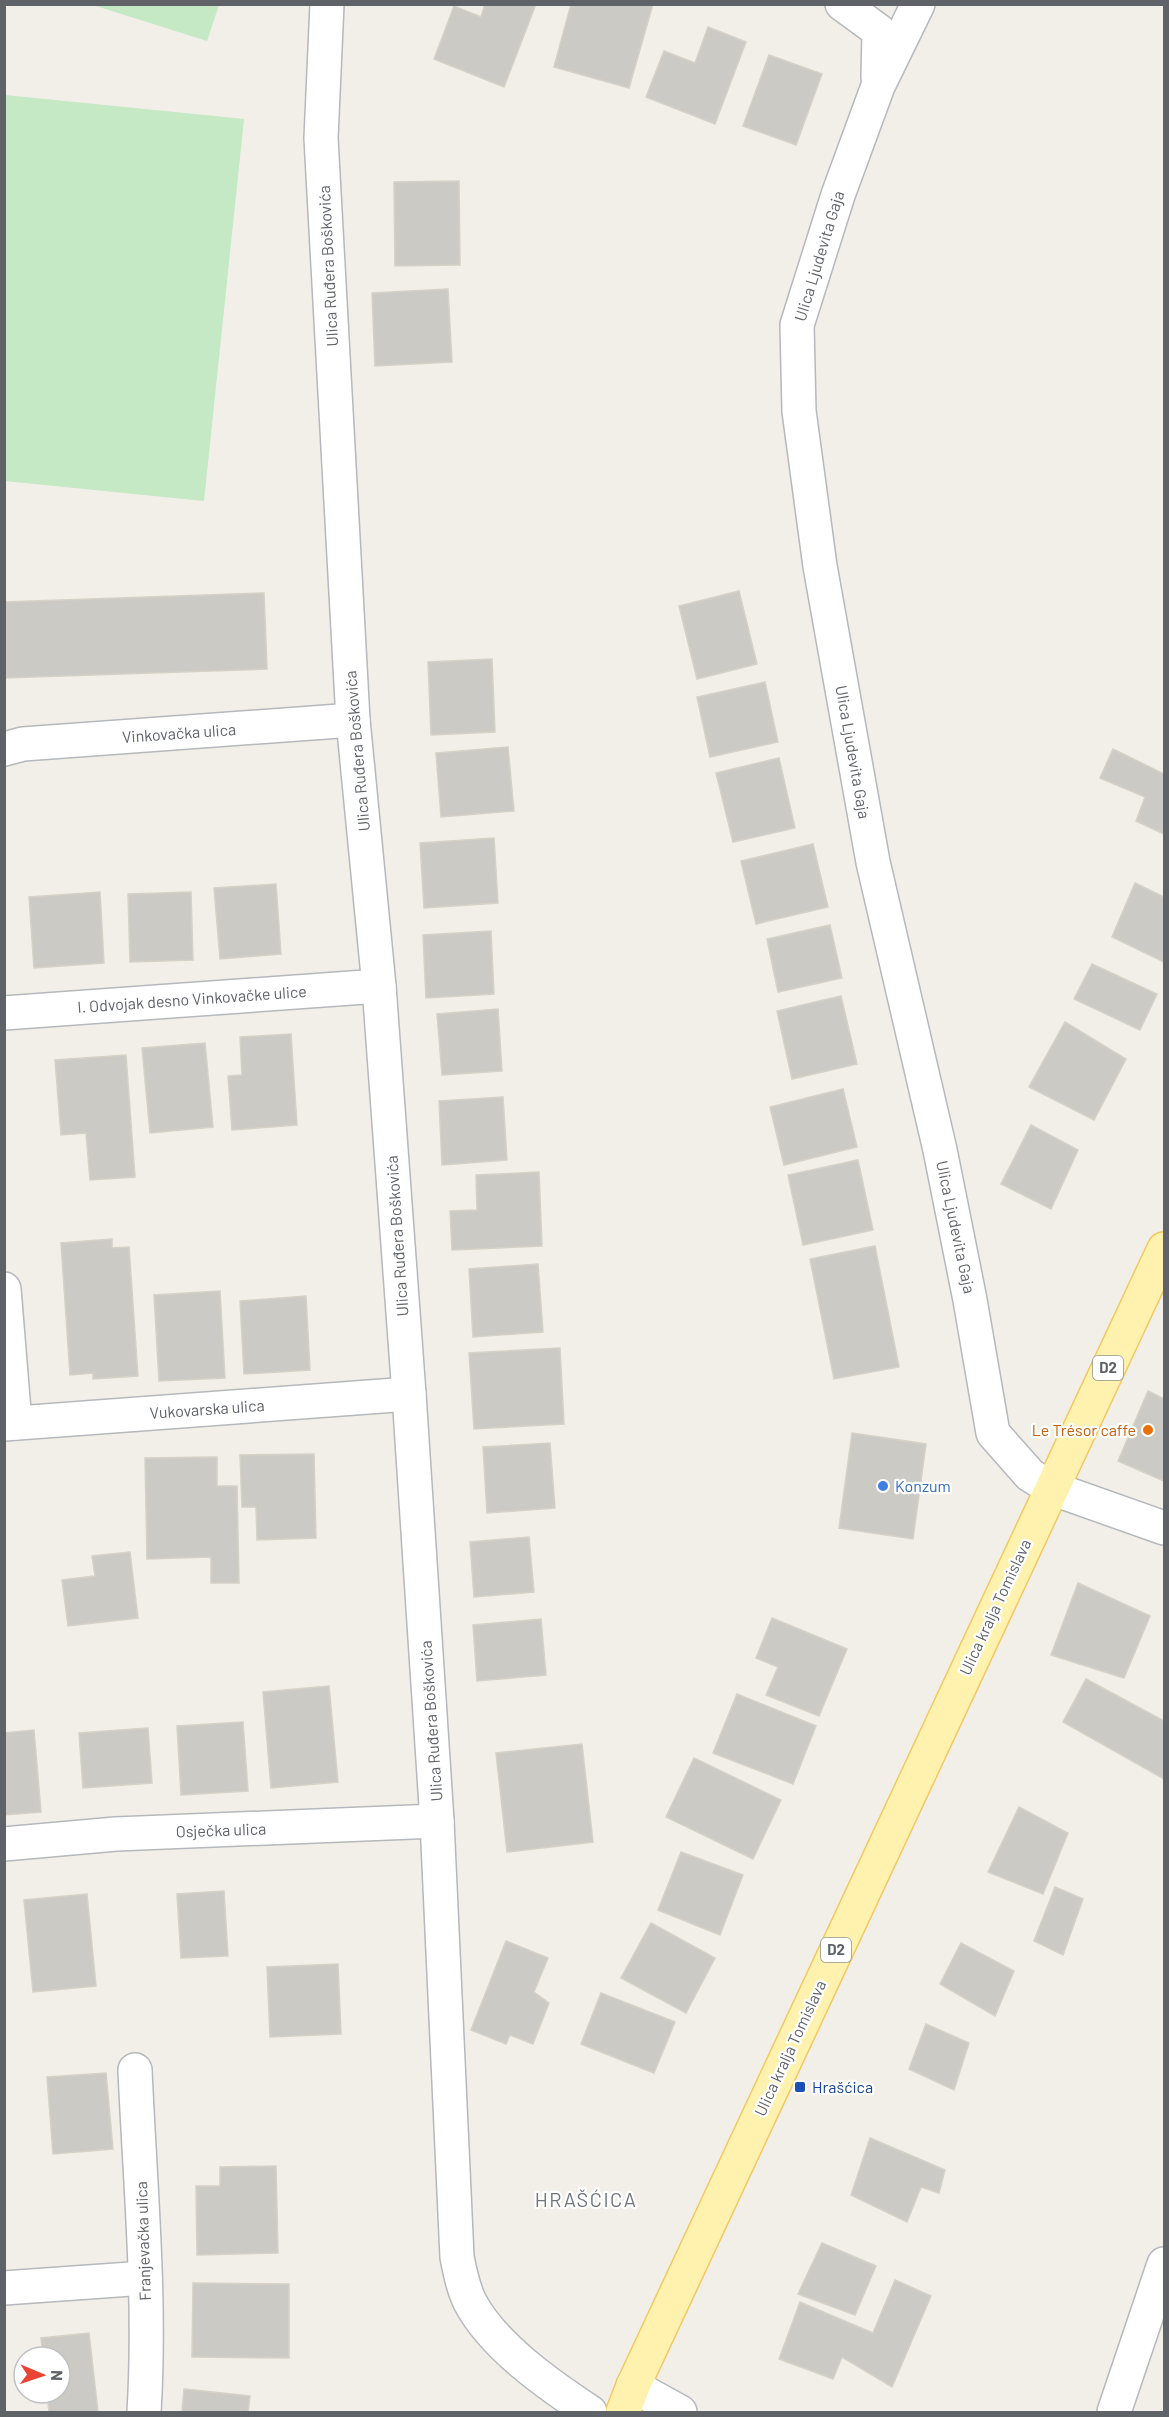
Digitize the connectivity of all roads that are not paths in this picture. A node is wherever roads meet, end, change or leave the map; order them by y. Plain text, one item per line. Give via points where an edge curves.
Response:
1 (327, 4) edge
2 (842, 4) edge
3 (918, 4) edge
4 (878, 86) junction
5 (353, 720) junction
6 (4, 749) edge
7 (379, 986) junction
8 (4, 1012) edge
9 (1164, 1249) edge
10 (4, 1289) edge
11 (409, 1394) junction
12 (10, 1423) edge
13 (1051, 1488) junction
14 (1164, 1528) edge
15 (437, 1821) junction
16 (4, 1844) edge
17 (135, 2070) dead end
18 (1164, 2264) edge
19 (145, 2278) junction
20 (4, 2288) edge
21 (628, 2399) edge
22 (144, 2412) edge
23 (590, 2412) edge
24 (680, 2412) edge
25 (1114, 2412) edge

1 - 5 street, Ulica Ruđera Boškovića via 321,138
2 - 4 street via 879,31
3 - 4 street, Ulica Ljudevita Gaja
4 - 13 street, Ulica Ljudevita Gaja via 797,325 798,411 820,566 873,862 940,1150 993,1433 1030,1475
5 - 6 street, Vinkovačka ulica via 23,744
5 - 7 street, Ulica Ruđera Boškovića
7 - 8 street, I. Odvojak desno Vinkovačke ulice
7 - 11 street, Ulica Ruđera Boškovića
9 - 13 main road, D2
10 - 12 street
11 - 12 street, Vukovarska ulica
11 - 15 street, Ulica Ruđera Boškovića
13 - 14 street, Ulica Ljudevita Gaja
13 - 21 main road, Ulica kralja Tomislava / D2
15 - 16 street, Osječka ulica via 116,1834
15 - 23 street, Ulica Ruđera Boškovića via 457,2257 463,2283 470,2302 498,2338 551,2386
17 - 19 street, Franjevačka ulica
18 - 25 street
19 - 20 street
19 - 22 street, Franjevačka ulica
21 - 24 street

